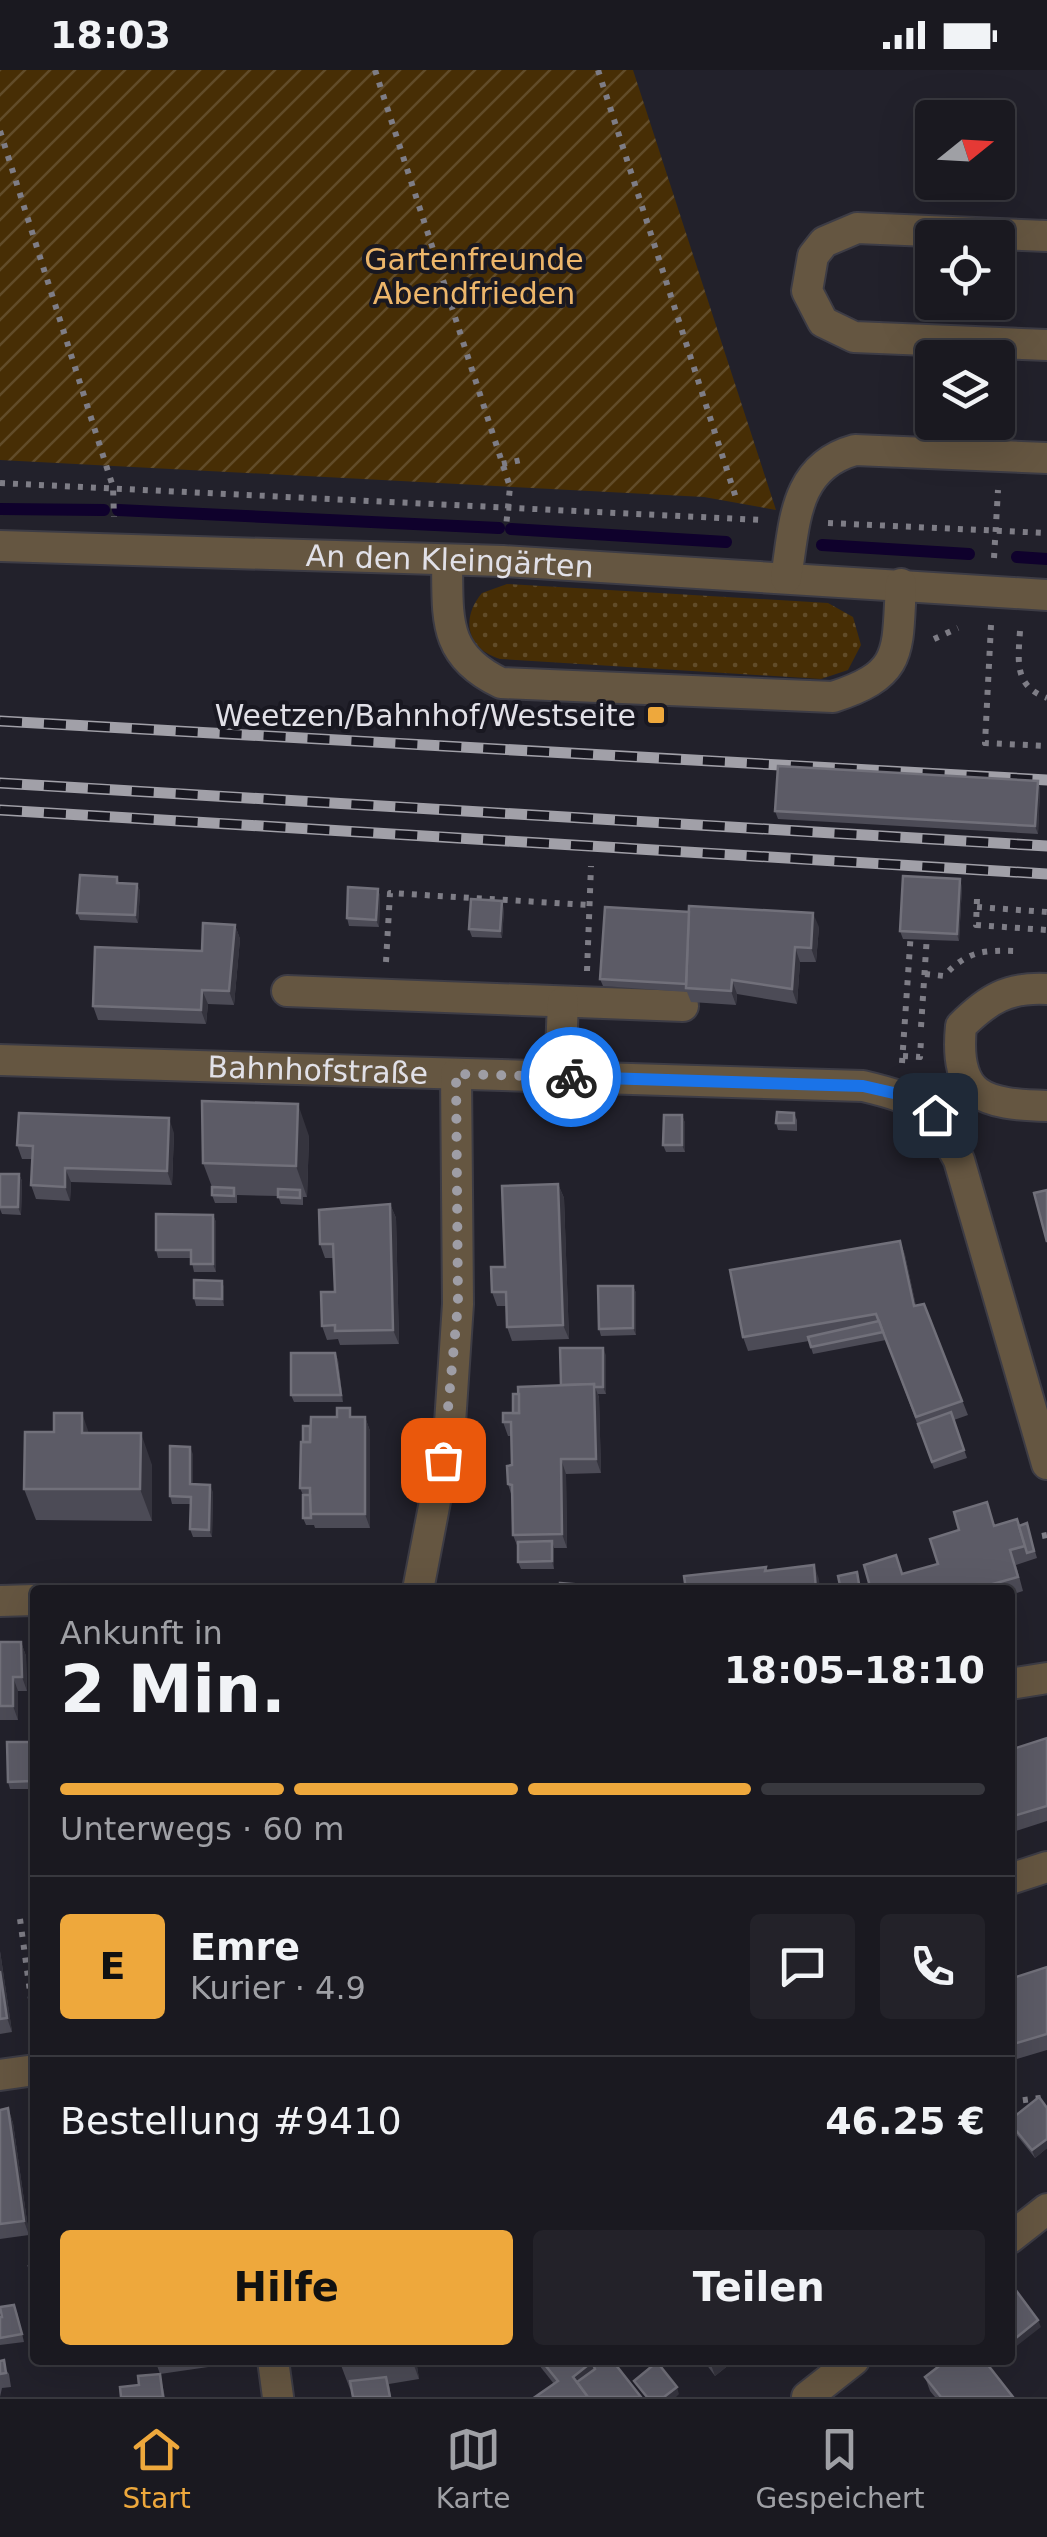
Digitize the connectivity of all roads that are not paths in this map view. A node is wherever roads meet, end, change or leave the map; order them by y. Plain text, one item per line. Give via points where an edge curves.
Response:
1 (1047, 236) edge
2 (1047, 345) edge
3 (1047, 458) edge
4 (0, 546) edge
5 (447, 560) junction
6 (786, 578) junction
7 (901, 584) junction
8 (1047, 595) edge
9 (1047, 989) edge
10 (287, 991) dead end
11 (563, 1002) junction
12 (683, 1006) edge
13 (0, 1060) edge
14 (456, 1074) junction
15 (560, 1077) junction
16 (969, 1084) junction
17 (1047, 1106) edge
18 (935, 1115) junction
19 (1047, 1464) edge
20 (419, 1585) edge
21 (30, 1600) edge
22 (0, 1601) edge
23 (1047, 1678) edge
24 (1015, 1683) edge
25 (1047, 1867) edge
26 (1015, 1877) edge
27 (30, 2071) edge
28 (0, 2075) edge
29 (1047, 2209) edge
30 (1015, 2234) edge
31 (274, 2365) edge
32 (848, 2365) edge
33 (278, 2397) edge
34 (807, 2397) edge

1 - 2 street via 857,228 824,242 807,274 807,291 822,322 854,337
3 - 6 street via 855,450 839,455 811,474 797,504
4 - 5 street, An den Kleingärten
5 - 6 street, An den Kleingärten
5 - 7 street via 455,643 472,670 501,683 832,697 872,684 891,664
6 - 7 street, An den Kleingärten
7 - 8 street, An den Kleingärten
9 - 16 street via 1017,987 985,1002 960,1026 958,1060
10 - 11 street
11 - 12 street
11 - 15 street
13 - 14 street, Bahnhofstraße
14 - 15 street, Bahnhofstraße
14 - 20 street via 458,1304 450,1422
15 - 18 street, Bahnhofstraße via 863,1086 898,1094
16 - 17 street via 997,1104
16 - 18 street
18 - 19 street via 959,1160
21 - 22 street
23 - 24 street
25 - 26 street
27 - 28 street
29 - 30 street
31 - 33 street
32 - 34 street

